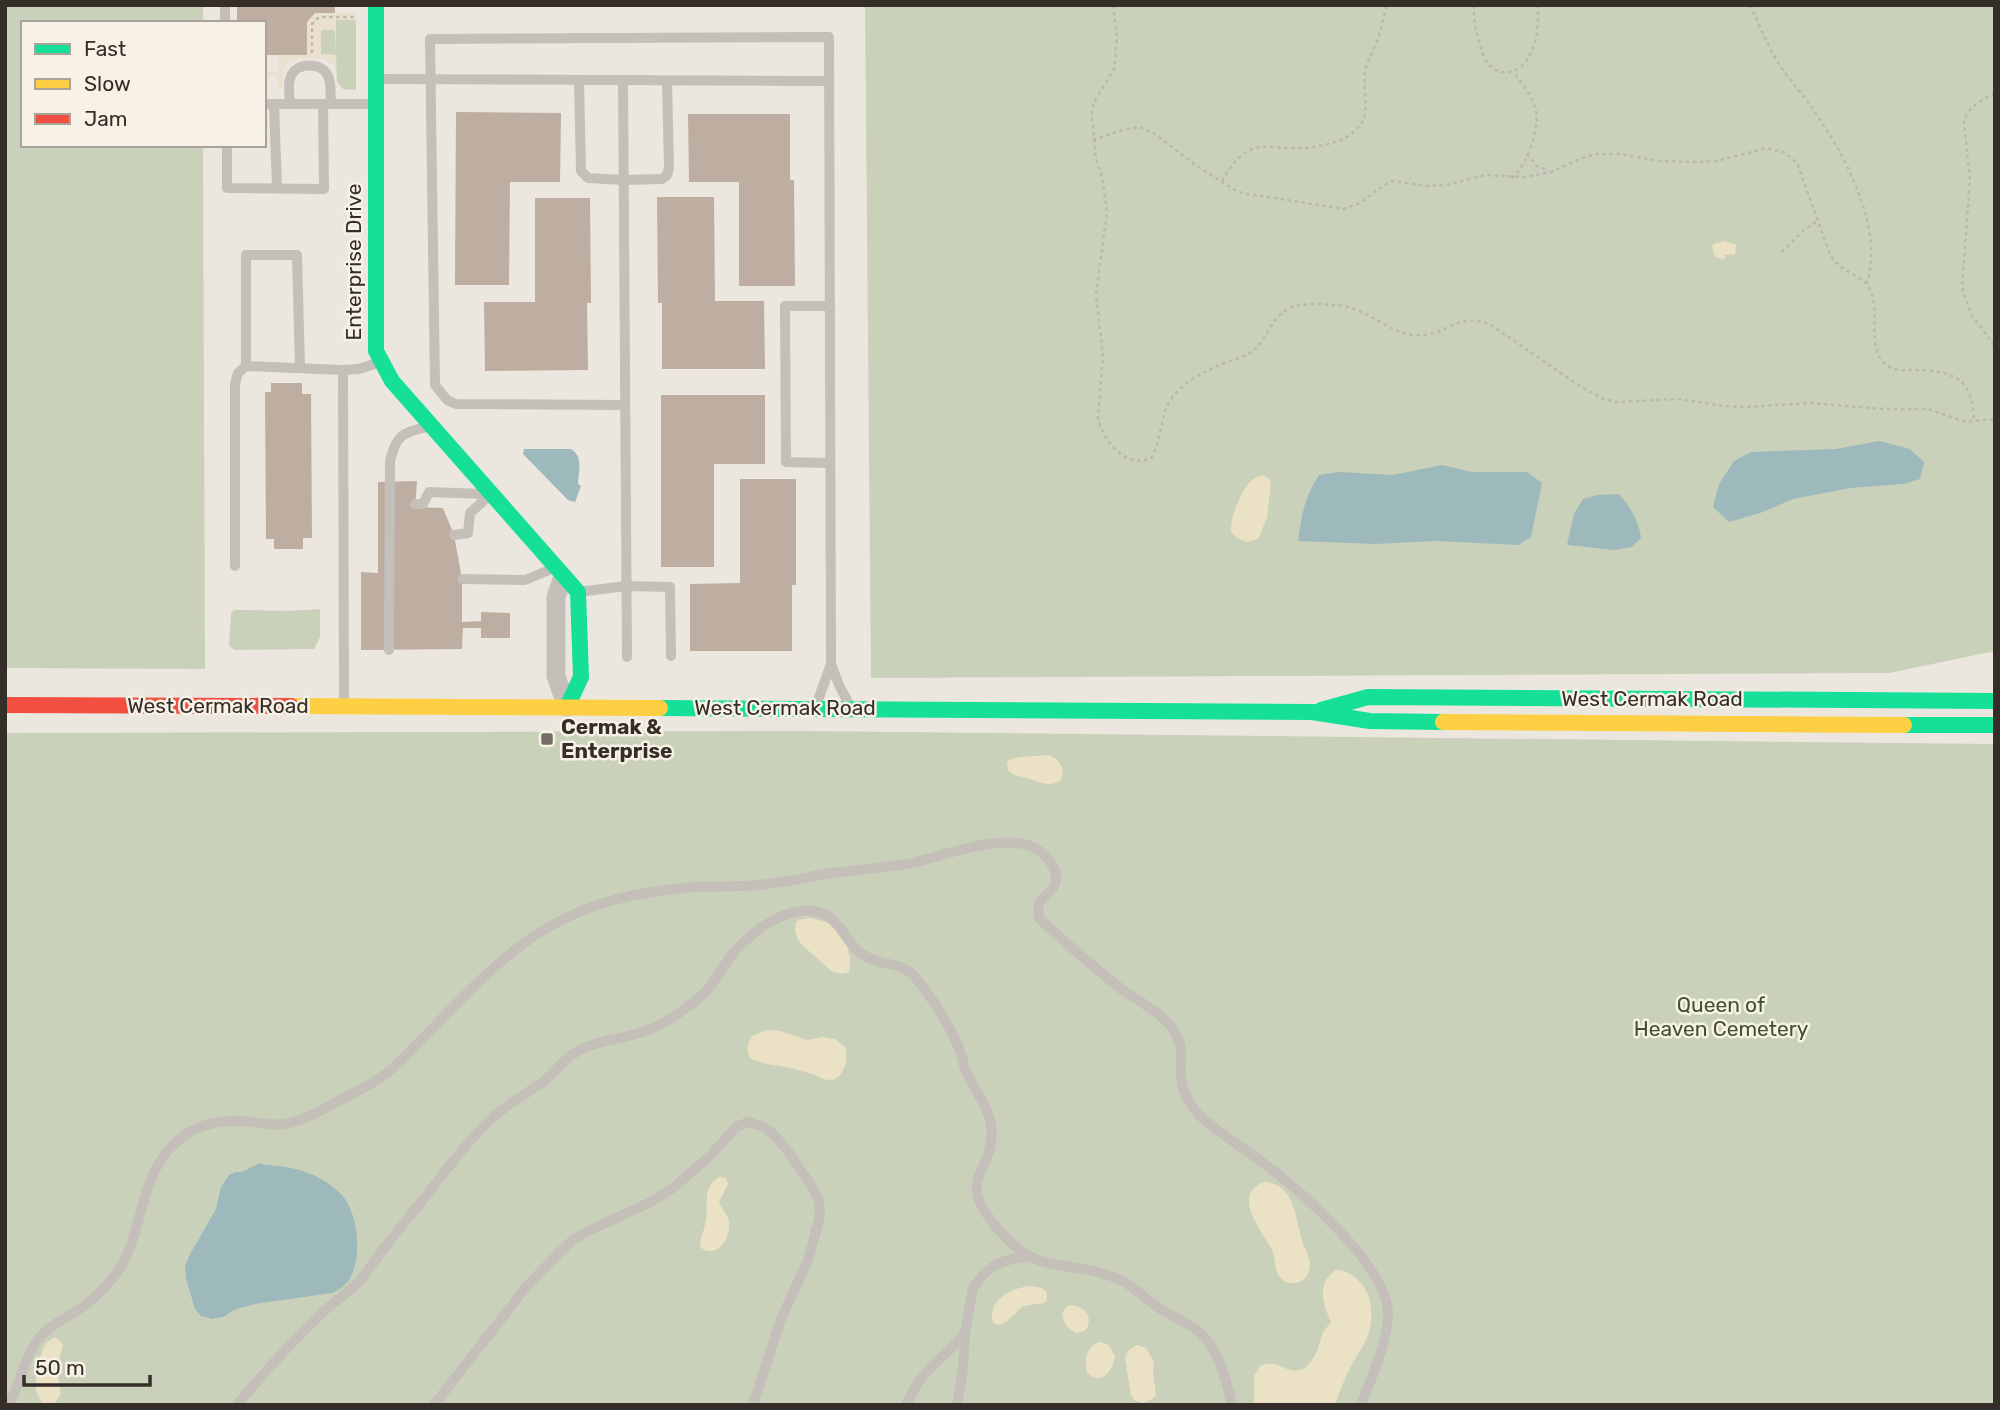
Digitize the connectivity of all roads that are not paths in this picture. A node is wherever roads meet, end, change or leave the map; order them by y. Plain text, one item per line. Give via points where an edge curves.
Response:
1 (376, 5) edge
2 (376, 79) junction
3 (431, 80) junction
4 (579, 81) junction
5 (623, 81) junction
6 (667, 81) junction
7 (829, 81) junction
8 (269, 104) edge
9 (290, 104) junction
10 (327, 104) junction
11 (376, 104) junction
12 (227, 147) edge
13 (623, 180) junction
14 (277, 188) junction
15 (830, 306) junction
16 (382, 362) junction
17 (246, 366) junction
18 (300, 368) junction
19 (343, 370) junction
20 (624, 405) junction
21 (432, 426) junction
22 (830, 463) junction
23 (491, 494) junction
24 (415, 504) dead end
25 (454, 535) dead end
26 (235, 566) dead end
27 (559, 572) junction
28 (463, 579) dead end
29 (626, 586) junction
30 (578, 592) junction
31 (389, 650) dead end
32 (671, 656) dead end
33 (627, 657) dead end
34 (831, 664) junction
35 (1995, 701) edge
36 (5, 705) edge
37 (344, 706) junction
38 (567, 707) junction
39 (815, 708) junction
40 (852, 709) junction
41 (1312, 712) junction
42 (1995, 725) edge
43 (1027, 1256) junction
44 (965, 1334) junction
45 (9, 1405) edge
46 (237, 1405) edge
47 (434, 1405) edge
48 (753, 1405) edge
49 (906, 1405) edge
50 (957, 1405) edge
51 (1232, 1405) edge
52 (1361, 1405) edge

1 - 2 main road, Enterprise Drive
2 - 3 lane
2 - 11 main road, Enterprise Drive
3 - 4 lane
3 - 7 lane via 430,39 829,37
3 - 20 lane via 433,376 439,392 456,404
4 - 5 lane
4 - 13 lane via 581,171 587,178
5 - 6 lane
5 - 13 lane
6 - 7 lane
6 - 13 lane via 667,175
7 - 15 lane
8 - 9 lane
8 - 14 lane
9 - 10 lane
9 - 10 lane via 292,73 311,65 327,72
10 - 11 lane
10 - 14 lane via 324,189
11 - 16 main road, Enterprise Drive via 376,351
12 - 14 lane via 227,188
13 - 20 lane
15 - 22 lane
15 - 22 lane via 785,306 786,462
16 - 19 lane
16 - 21 main road, Enterprise Drive via 392,381
17 - 18 lane
17 - 18 lane via 246,255 297,254
17 - 26 lane via 235,384
18 - 19 lane
19 - 37 lane
20 - 29 lane
21 - 23 main road, Enterprise Drive
21 - 31 lane via 408,431 394,444 390,461
22 - 34 lane
23 - 24 lane via 429,492 423,504
23 - 25 lane via 470,513 468,533
23 - 27 main road, Enterprise Drive
27 - 28 lane via 525,580
27 - 30 main road, Enterprise Drive
27 - 38 street via 556,676
29 - 30 lane
29 - 32 lane via 670,587
29 - 33 lane
30 - 38 main road via 582,677
34 - 39 lane
34 - 40 lane
35 - 41 main road, West Cermak Road via 1368,697
36 - 37 main road, West Cermak Road
37 - 38 main road, West Cermak Road
38 - 39 main road, West Cermak Road
39 - 40 main road, West Cermak Road
40 - 41 main road, West Cermak Road
41 - 42 main road, West Cermak Road via 1370,722
43 - 44 lane via 995,1265 983,1275 973,1288
43 - 46 lane via 1004,1236 978,1199 977,1181 990,1145 990,1122 958,1044 916,979 901,966 862,954 835,920 798,911 758,930 735,952 713,985 664,1024 583,1048 508,1104 458,1155 361,1280 287,1348
43 - 51 lane via 1111,1275 1200,1334 1222,1368
44 - 49 lane via 925,1373
44 - 50 lane
45 - 52 lane via 41,1335 88,1302 116,1275 130,1249 155,1168 176,1142 200,1126 214,1123 287,1124 369,1085 398,1063 486,974 553,924 637,894 773,884 1012,843 1040,851 1055,872 1055,883 1039,904 1040,919 1089,964 1171,1027 1181,1048 1183,1087 1196,1111 1292,1185 1365,1260 1385,1297 1388,1313 1380,1353
47 - 48 lane via 526,1287 573,1240 673,1188 736,1127 748,1122 764,1127 786,1150 813,1188 820,1216

